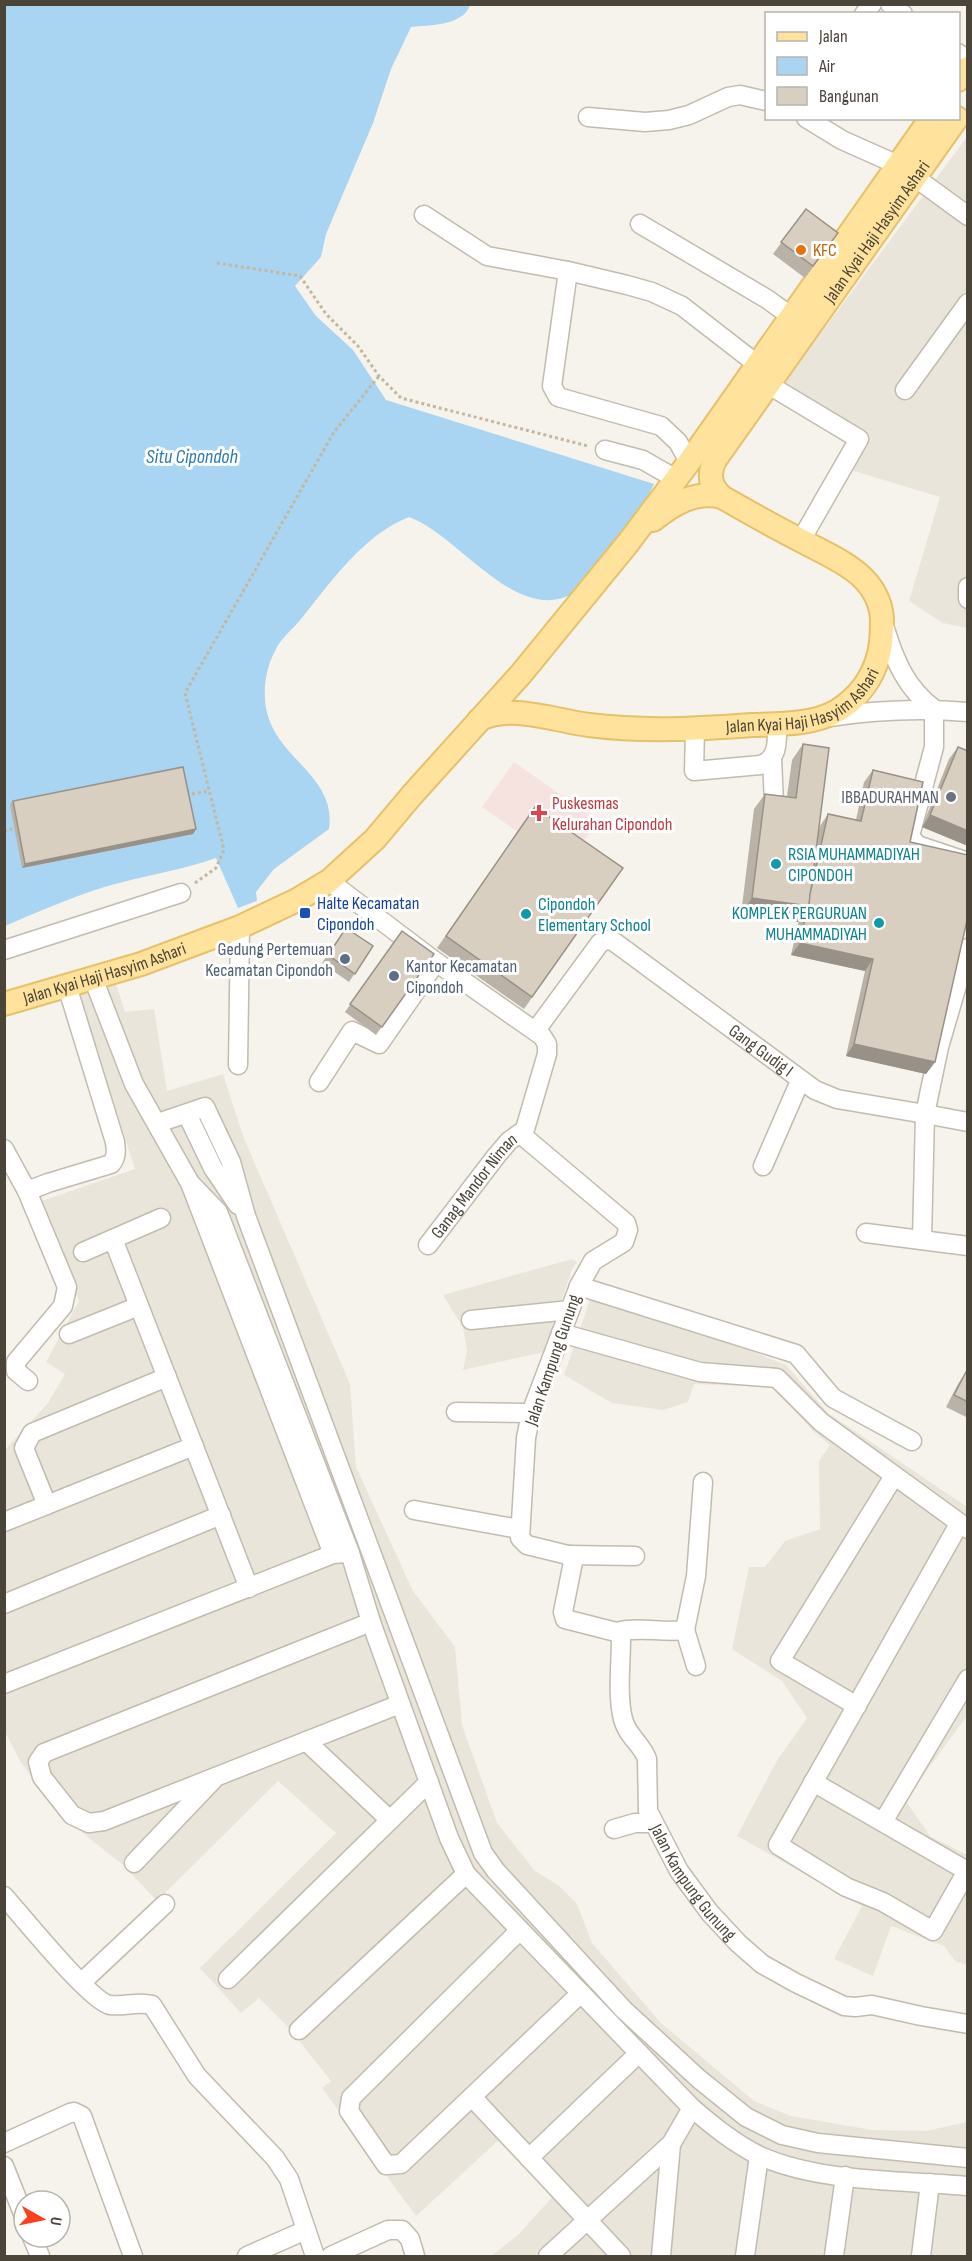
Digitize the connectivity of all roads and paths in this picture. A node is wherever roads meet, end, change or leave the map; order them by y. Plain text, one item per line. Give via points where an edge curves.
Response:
1 (765, 101) edge
2 (588, 117) dead end
3 (809, 120) edge
4 (930, 120) edge
5 (957, 120) edge
6 (898, 165) junction
7 (916, 178) junction
8 (424, 215) dead end
9 (968, 216) edge
10 (640, 224) dead end
11 (217, 263) dead end
12 (568, 271) junction
13 (966, 308) edge
14 (792, 317) junction
15 (758, 365) junction
16 (379, 376) junction
17 (769, 385) junction
18 (905, 390) dead end
19 (605, 450) joint
20 (683, 471) junction
21 (722, 497) junction
22 (801, 540) junction
23 (628, 543) junction
24 (968, 587) edge
25 (968, 599) edge
26 (882, 618) junction
27 (521, 674) junction
28 (934, 709) junction
29 (968, 712) edge
30 (525, 714) junction
31 (478, 720) junction
32 (810, 721) junction
33 (695, 735) junction
34 (776, 741) junction
35 (209, 791) junction
36 (175, 797) edge
37 (774, 803) edge
38 (27, 826) edge
39 (4, 831) edge
40 (968, 862) edge
41 (329, 881) junction
42 (181, 893) joint
43 (240, 927) junction
44 (968, 948) edge
45 (4, 950) edge
46 (436, 963) junction
47 (93, 978) junction
48 (67, 986) junction
49 (962, 995) edge
50 (4, 1004) edge
51 (536, 1030) junction
52 (238, 1065) dead end
53 (800, 1081) junction
54 (319, 1082) dead end
55 (187, 1114) junction
56 (925, 1114) junction
57 (968, 1122) edge
58 (158, 1123) junction
59 (523, 1131) junction
60 (4, 1149) edge
61 (763, 1166) dead end
62 (27, 1191) junction
63 (246, 1216) junction
64 (161, 1218) dead end
65 (866, 1233) dead end
66 (113, 1239) junction
67 (922, 1240) junction
68 (429, 1245) dead end
69 (968, 1246) edge
70 (83, 1252) dead end
71 (579, 1286) junction
72 (139, 1306) junction
73 (570, 1310) junction
74 (471, 1320) dead end
75 (561, 1333) junction
76 (69, 1334) dead end
77 (167, 1377) junction
78 (28, 1382) dead end
79 (456, 1412) dead end
80 (531, 1413) junction
81 (912, 1441) dead end
82 (194, 1446) junction
83 (894, 1476) junction
84 (703, 1482) dead end
85 (47, 1505) junction
86 (414, 1510) dead end
87 (221, 1515) junction
88 (4, 1522) edge
89 (963, 1527) edge
90 (519, 1529) junction
91 (342, 1554) junction
92 (568, 1555) junction
93 (635, 1556) dead end
94 (249, 1588) junction
95 (4, 1604) edge
96 (371, 1622) junction
97 (685, 1629) junction
98 (616, 1632) junction
99 (696, 1666) dead end
100 (968, 1679) edge
101 (4, 1684) edge
102 (400, 1704) junction
103 (857, 1706) junction
104 (306, 1741) junction
105 (217, 1776) junction
106 (429, 1782) junction
107 (813, 1782) junction
108 (390, 1820) junction
109 (883, 1822) junction
110 (653, 1823) junction
111 (614, 1829) dead end
112 (134, 1863) dead end
113 (466, 1874) junction
114 (4, 1896) edge
115 (165, 1904) dead end
116 (520, 1930) junction
117 (228, 1980) dead end
118 (82, 1982) junction
119 (581, 1993) junction
120 (968, 2024) edge
121 (299, 2030) dead end
122 (639, 2054) junction
123 (472, 2097) junction
124 (692, 2108) junction
125 (4, 2142) edge
126 (671, 2144) junction
127 (759, 2156) junction
128 (529, 2158) junction
129 (968, 2158) edge
130 (4, 2166) edge
131 (845, 2176) junction
132 (930, 2183) junction
133 (968, 2186) edge
134 (13, 2189) edge
135 (587, 2220) junction
136 (306, 2230) junction
137 (132, 2256) edge
138 (247, 2256) edge
139 (315, 2256) edge
140 (331, 2256) edge
141 (415, 2256) edge
142 (548, 2256) edge
143 (621, 2256) edge
144 (661, 2256) edge
145 (745, 2256) edge
146 (834, 2256) edge
147 (921, 2256) edge

1 - 2 street via 728,97 669,120
3 - 6 street via 842,140
4 - 6 main road, Jalan Kyai Haji Hasyim Ashari
5 - 7 main road, Jalan Kyai Haji Hasyim Ashari
6 - 7 street
6 - 14 main road, Jalan Kyai Haji Hasyim Ashari
7 - 9 street
7 - 17 main road, Jalan Kyai Haji Hasyim Ashari
8 - 12 street via 487,256
10 - 14 street
11 - 16 path via 300,276 326,314 358,346
12 - 15 street via 670,299
12 - 20 street via 552,386 558,397 661,426 678,442
13 - 18 street
14 - 15 main road, Jalan Kyai Haji Hasyim Ashari
15 - 20 main road, Jalan Kyai Haji Hasyim Ashari
16 - 19 path via 401,398
16 - 35 path via 334,432 185,693
17 - 21 main road, Jalan Kyai Haji Hasyim Ashari via 713,465 711,483
17 - 22 street via 860,439
19 - 20 street
20 - 23 main road, Jalan Kyai Haji Hasyim Ashari
21 - 22 main road, Jalan Kyai Haji Hasyim Ashari
21 - 23 main road via 688,498 658,516
22 - 26 main road, Jalan Kyai Haji Hasyim Ashari via 863,577 878,599
23 - 27 main road, Jalan Kyai Haji Hasyim Ashari
24 - 25 street
26 - 28 street via 892,655 905,678
26 - 32 main road, Jalan Kyai Haji Hasyim Ashari via 879,654 864,687 836,711
27 - 30 main road via 515,696
27 - 31 main road, Jalan Kyai Haji Hasyim Ashari
28 - 29 street
28 - 32 street via 870,712
28 - 40 street via 934,747 910,836 917,845
30 - 31 main road, Jalan Kyai Haji Hasyim Ashari via 499,712
30 - 33 main road, Jalan Kyai Haji Hasyim Ashari
31 - 41 main road, Jalan Kyai Haji Hasyim Ashari via 375,839
32 - 34 main road, Jalan Kyai Haji Hasyim Ashari
33 - 34 main road, Jalan Kyai Haji Hasyim Ashari
33 - 34 street via 694,771 760,765
34 - 37 street
35 - 36 path
35 - 42 path via 225,849 216,868
38 - 39 path
41 - 43 main road, Jalan Kyai Haji Hasyim Ashari
41 - 46 street
42 - 45 street
43 - 47 main road, Jalan Kyai Haji Hasyim Ashari
43 - 52 street
44 - 49 street
46 - 51 street
46 - 54 street via 379,1044 352,1030
47 - 48 main road, Jalan Kyai Haji Hasyim Ashari
47 - 58 street via 134,1084
48 - 50 main road, Jalan Kyai Haji Hasyim Ashari
48 - 62 street via 115,1142 115,1159 111,1164
49 - 56 street via 939,1047
51 - 53 street, Gang Gudig I via 600,943 608,939
51 - 59 street via 545,1040 547,1054
53 - 56 street, Gang Gudig I via 837,1099
53 - 61 street
55 - 58 street
55 - 63 street via 213,1168
55 - 63 street via 205,1107 231,1162
56 - 57 street, Gang Gudig I
56 - 67 street
58 - 91 street via 190,1183
59 - 68 street, Ganag Mandor Niman via 497,1155
59 - 71 street, Jalan Kampung Gunung via 525,1139 626,1223 624,1242 593,1261
60 - 62 street
62 - 78 street via 67,1287 63,1306 16,1362 15,1371
63 - 129 street via 483,1853 496,1870 624,2010 746,2117 782,2134 818,2143
64 - 66 street
65 - 67 street
66 - 70 street
66 - 72 street
67 - 69 street
71 - 73 street, Jalan Kampung Gunung
71 - 81 street via 796,1354 834,1398
72 - 76 street
72 - 77 street
73 - 74 street
73 - 75 street, Jalan Kampung Gunung
75 - 80 street, Jalan Kampung Gunung
75 - 83 street via 700,1372 777,1378 821,1422
77 - 82 street
77 - 85 street via 32,1433 24,1448
79 - 80 street
80 - 90 street, Jalan Kampung Gunung
82 - 85 street
82 - 87 street
83 - 89 street
83 - 103 street via 780,1661
84 - 97 street via 696,1576
85 - 88 street
86 - 90 street
87 - 94 street
87 - 95 street
89 - 103 street
90 - 92 street via 520,1538 527,1545
91 - 94 street
91 - 96 street
92 - 93 street
92 - 98 street via 573,1565 563,1617
94 - 101 street
96 - 102 street
96 - 105 street via 44,1753 38,1762 42,1777 72,1815 89,1823 104,1821
97 - 98 street via 670,1632 631,1628
97 - 99 street
98 - 110 street, Jalan Kampung Gunung via 621,1638 623,1719 629,1735 647,1759 647,1804
100 - 109 street
102 - 104 street
102 - 106 street
103 - 107 street
104 - 105 street
104 - 108 street
105 - 112 street
106 - 108 street
106 - 113 street
107 - 109 street
107 - 109 street via 778,1845 846,1887 933,1930 967,1871
108 - 117 street
110 - 111 street
110 - 120 street, Jalan Kampung Gunung via 694,1892 762,1964 844,2006 872,2005
113 - 116 street
113 - 121 street
114 - 118 street
115 - 118 street
116 - 119 street
116 - 123 street via 351,2098 349,2111 386,2164 401,2164
118 - 136 street via 109,2006 142,2002 152,2005 197,2076 275,2157 289,2179
119 - 122 street
119 - 123 street
122 - 124 street
122 - 128 street
123 - 128 street
124 - 126 street
124 - 127 street
125 - 137 street via 70,2113 82,2116
126 - 135 street
126 - 144 street
127 - 131 street via 796,2168
127 - 145 street
128 - 135 street
130 - 134 street
131 - 132 street
131 - 146 street
132 - 133 street
132 - 147 street
135 - 142 street
135 - 143 street
136 - 138 street
136 - 139 street
140 - 141 street via 388,2230 402,2230 410,2239

